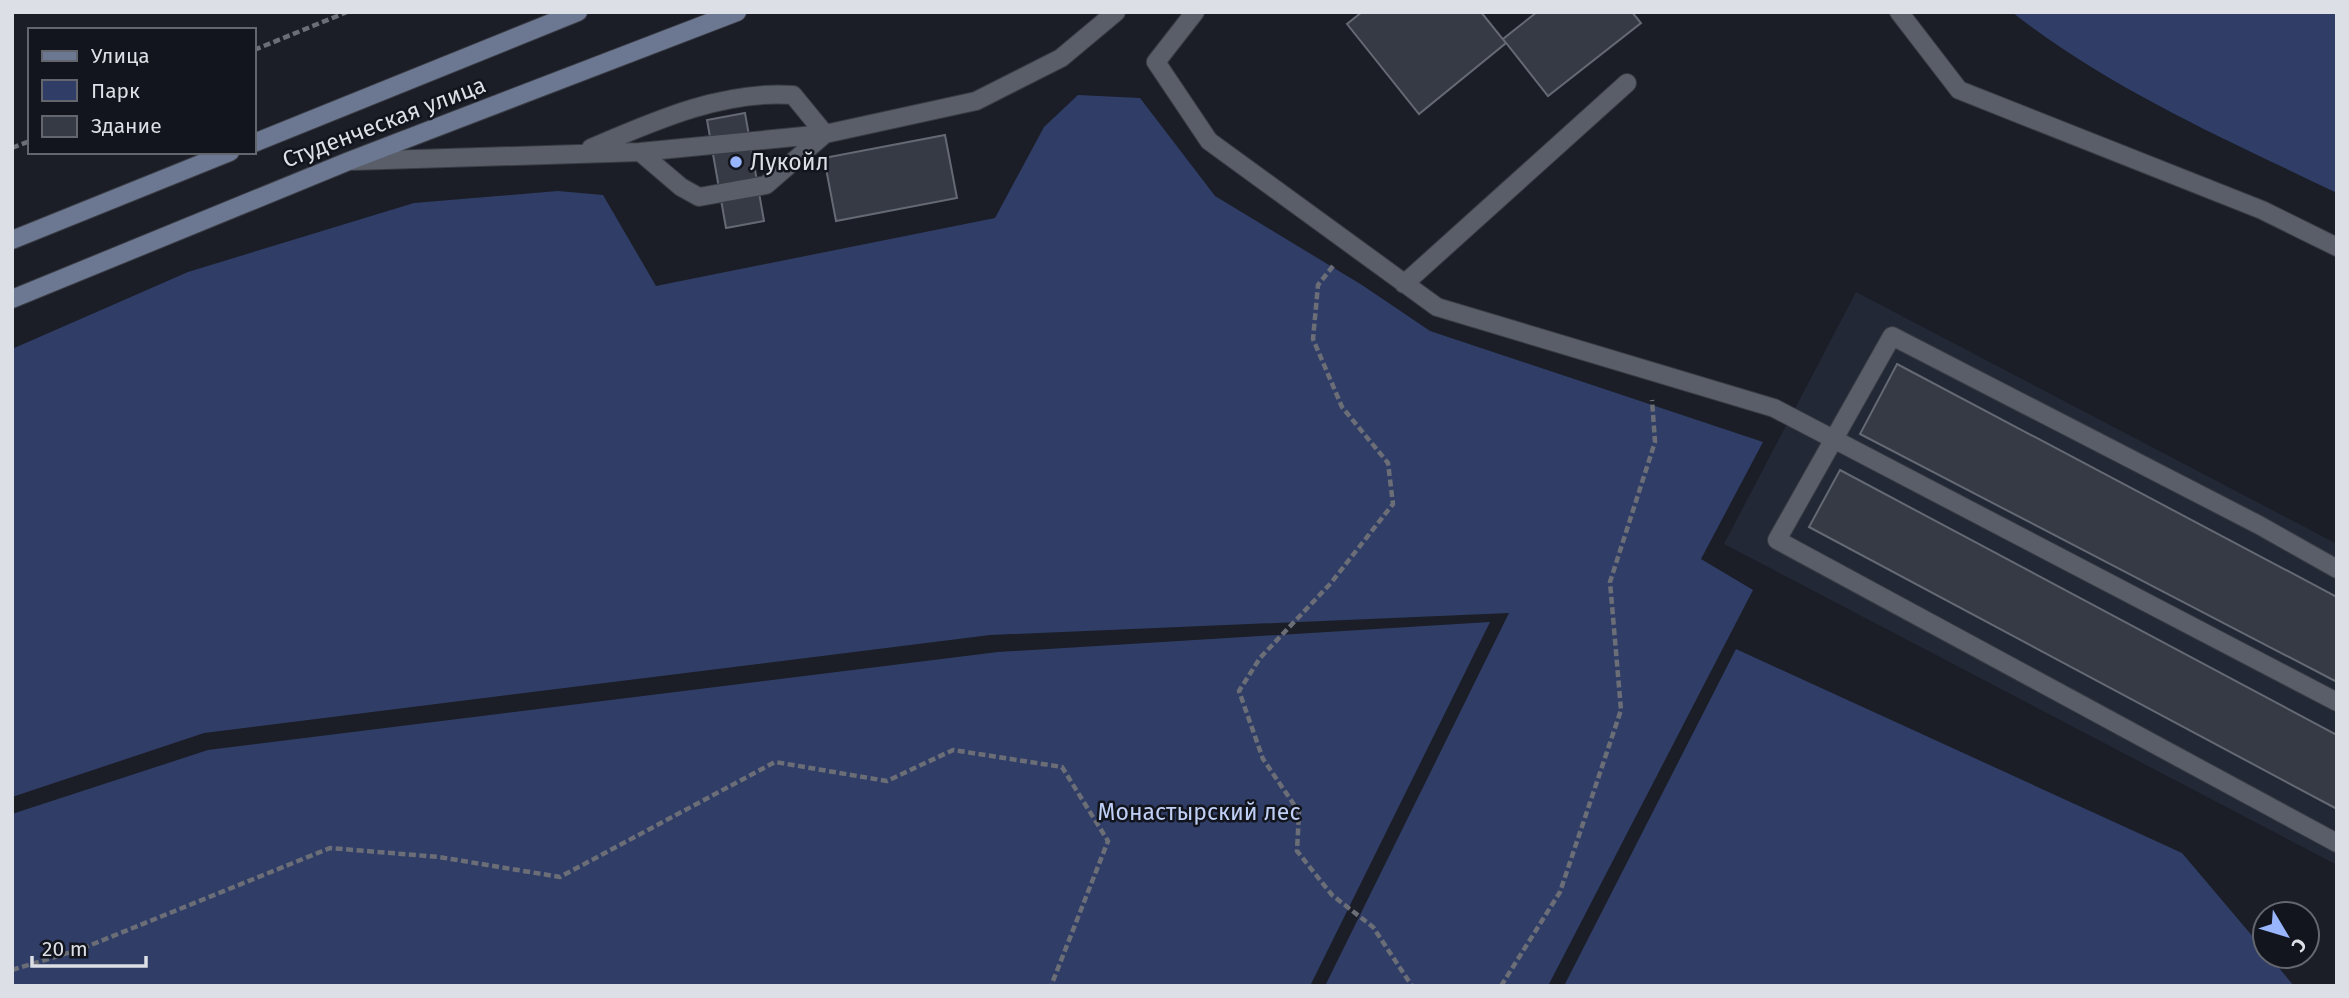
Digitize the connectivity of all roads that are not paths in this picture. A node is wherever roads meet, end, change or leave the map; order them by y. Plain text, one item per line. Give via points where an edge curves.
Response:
1 (578, 12) edge
2 (737, 12) edge
3 (1116, 12) edge
4 (1195, 12) edge
5 (1899, 12) edge
6 (1628, 83) dead end
7 (825, 134) junction
8 (256, 142) edge
9 (640, 152) junction
10 (581, 153) junction
11 (225, 154) edge
12 (349, 161) junction
13 (12, 240) edge
14 (2337, 247) edge
15 (1404, 284) junction
16 (12, 299) edge
17 (1834, 440) junction
18 (2337, 569) edge
19 (2337, 702) edge
20 (2337, 843) edge

1 - 8 main road, Студенческая улица
2 - 12 main road, Студенческая улица
3 - 7 lane via 1061,58 976,101
4 - 15 lane via 1156,62 1209,141
5 - 14 lane via 1959,90 2262,210
6 - 15 lane
7 - 9 lane
7 - 9 lane via 766,185 699,197
7 - 10 lane via 793,95 773,93 676,112
9 - 10 lane
10 - 12 lane
11 - 13 main road
12 - 16 main road, Студенческая улица
15 - 17 lane via 1437,307 1774,408
17 - 18 lane via 1892,337
17 - 19 lane
17 - 20 lane via 1777,540

